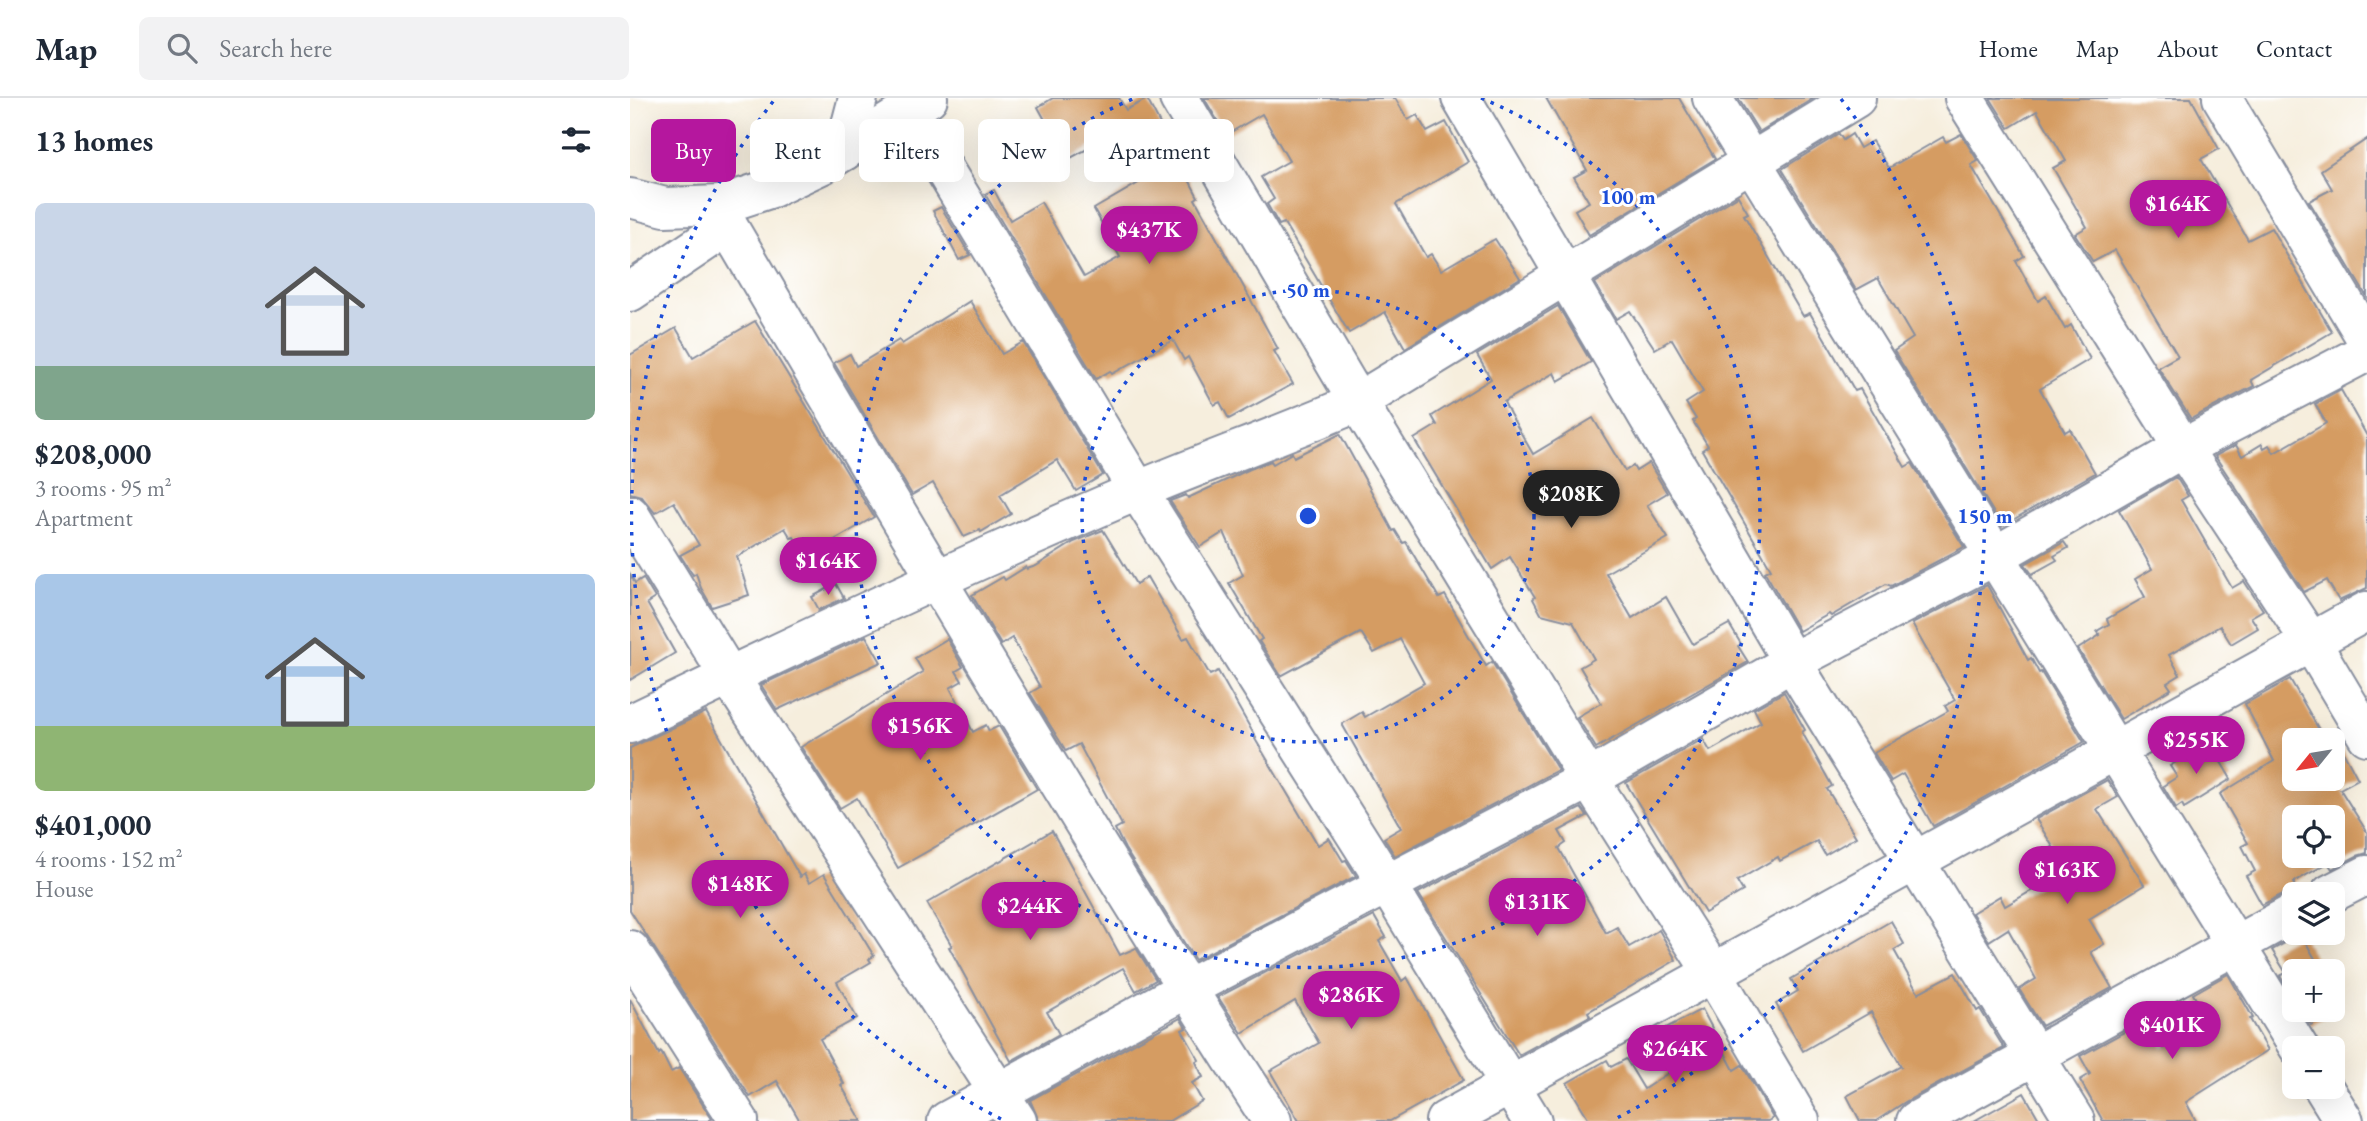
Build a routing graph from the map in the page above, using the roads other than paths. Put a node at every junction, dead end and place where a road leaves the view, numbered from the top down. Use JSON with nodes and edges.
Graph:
{"nodes":[{"id":1,"x":858,"y":98,"type":"edge"},
{"id":2,"x":1179,"y":98,"type":"edge"},
{"id":3,"x":1461,"y":98,"type":"edge"},
{"id":4,"x":1712,"y":98,"type":"edge"},
{"id":5,"x":1856,"y":98,"type":"edge"},
{"id":6,"x":1964,"y":98,"type":"edge"},
{"id":7,"x":2222,"y":98,"type":"edge"},
{"id":8,"x":918,"y":104,"type":"edge"},
{"id":9,"x":845,"y":147,"type":"edge"},
{"id":10,"x":845,"y":150,"type":"edge"},
{"id":11,"x":1749,"y":161,"type":"junction"},
{"id":12,"x":785,"y":182,"type":"edge"},
{"id":13,"x":630,"y":198,"type":"edge"},
{"id":14,"x":724,"y":215,"type":"junction"},
{"id":15,"x":1564,"y":277,"type":"junction"},
{"id":16,"x":630,"y":292,"type":"edge"},
{"id":17,"x":2367,"y":340,"type":"edge"},
{"id":18,"x":2367,"y":352,"type":"edge"},
{"id":19,"x":1358,"y":402,"type":"junction"},
{"id":20,"x":2183,"y":448,"type":"junction"},
{"id":21,"x":1138,"y":491,"type":"junction"},
{"id":22,"x":630,"y":514,"type":"edge"},
{"id":23,"x":1995,"y":556,"type":"junction"},
{"id":24,"x":936,"y":580,"type":"junction"},
{"id":25,"x":2367,"y":611,"type":"edge"},
{"id":26,"x":2311,"y":642,"type":"junction"},
{"id":27,"x":1792,"y":662,"type":"junction"},
{"id":28,"x":729,"y":676,"type":"junction"},
{"id":29,"x":630,"y":724,"type":"edge"},
{"id":30,"x":2367,"y":736,"type":"edge"},
{"id":31,"x":2113,"y":750,"type":"junction"},
{"id":32,"x":1589,"y":779,"type":"junction"},
{"id":33,"x":1914,"y":861,"type":"junction"},
{"id":34,"x":2367,"y":875,"type":"edge"},
{"id":35,"x":1387,"y":884,"type":"junction"},
{"id":36,"x":2345,"y":886,"type":"edge"},
{"id":37,"x":2282,"y":919,"type":"edge"},
{"id":38,"x":2235,"y":944,"type":"junction"},
{"id":39,"x":630,"y":950,"type":"edge"},
{"id":40,"x":1713,"y":973,"type":"junction"},
{"id":41,"x":1186,"y":989,"type":"junction"},
{"id":42,"x":2292,"y":1036,"type":"edge"},
{"id":43,"x":2034,"y":1056,"type":"junction"},
{"id":44,"x":1510,"y":1087,"type":"junction"},
{"id":45,"x":2330,"y":1099,"type":"edge"},
{"id":46,"x":1007,"y":1106,"type":"edge"},
{"id":47,"x":739,"y":1121,"type":"edge"},
{"id":48,"x":947,"y":1121,"type":"edge"},
{"id":49,"x":1272,"y":1121,"type":"edge"},
{"id":50,"x":1445,"y":1121,"type":"edge"},
{"id":51,"x":1532,"y":1121,"type":"edge"},
{"id":52,"x":1800,"y":1121,"type":"edge"},
{"id":53,"x":1916,"y":1121,"type":"edge"},
{"id":54,"x":2075,"y":1121,"type":"edge"},
{"id":55,"x":2344,"y":1121,"type":"edge"}],
"edges":[{"from":1,"to":9,"type":"street"},
{"from":2,"to":19,"type":"street"},
{"from":3,"to":15,"type":"street"},
{"from":4,"to":11,"type":"street"},
{"from":5,"to":11,"type":"street"},
{"from":6,"to":20,"type":"street"},
{"from":7,"to":17,"type":"street"},
{"from":8,"to":10,"type":"street"},
{"from":8,"to":21,"type":"street"},
{"from":11,"to":15,"type":"street"},
{"from":11,"to":23,"type":"street"},
{"from":12,"to":14,"type":"street"},
{"from":13,"to":14,"type":"street"},
{"from":14,"to":16,"type":"street"},
{"from":14,"to":24,"type":"street"},
{"from":15,"to":19,"type":"street"},
{"from":15,"to":27,"type":"street"},
{"from":18,"to":20,"type":"street"},
{"from":19,"to":21,"type":"street"},
{"from":19,"to":32,"type":"street"},
{"from":20,"to":23,"type":"street"},
{"from":20,"to":26,"type":"street"},
{"from":21,"to":24,"type":"street"},
{"from":21,"to":35,"type":"street"},
{"from":22,"to":28,"type":"street"},
{"from":23,"to":27,"type":"street"},
{"from":23,"to":31,"type":"street"},
{"from":24,"to":28,"type":"street"},
{"from":24,"to":41,"type":"street"},
{"from":25,"to":26,"type":"street"},
{"from":26,"to":30,"type":"street"},
{"from":26,"to":31,"type":"street"},
{"from":27,"to":32,"type":"street"},
{"from":27,"to":33,"type":"street"},
{"from":28,"to":29,"type":"street"},
{"from":28,"to":46,"type":"street"},
{"from":31,"to":33,"type":"street"},
{"from":31,"to":38,"type":"street"},
{"from":32,"to":35,"type":"street"},
{"from":32,"to":40,"type":"street"},
{"from":33,"to":40,"type":"street"},
{"from":33,"to":43,"type":"street"},
{"from":34,"to":36,"type":"street"},
{"from":35,"to":41,"type":"street"},
{"from":35,"to":44,"type":"street"},
{"from":37,"to":38,"type":"street"},
{"from":38,"to":42,"type":"street"},
{"from":38,"to":43,"type":"street"},
{"from":39,"to":47,"type":"street"},
{"from":40,"to":44,"type":"street"},
{"from":40,"to":52,"type":"street"},
{"from":41,"to":46,"type":"street"},
{"from":41,"to":49,"type":"street"},
{"from":43,"to":53,"type":"street"},
{"from":43,"to":54,"type":"street"},
{"from":44,"to":50,"type":"street"},
{"from":44,"to":51,"type":"street"},
{"from":45,"to":55,"type":"street"},
{"from":46,"to":48,"type":"street"}]}
